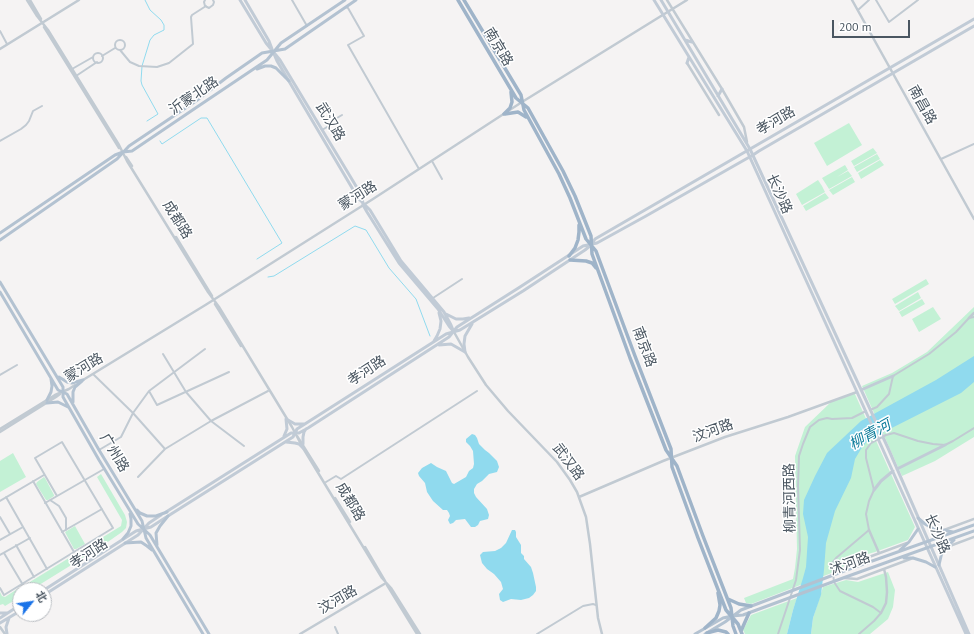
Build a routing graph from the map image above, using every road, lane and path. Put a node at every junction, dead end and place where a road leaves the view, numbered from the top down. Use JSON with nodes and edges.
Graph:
{"nodes":[{"id":1,"x":28,"y":0,"type":"edge"},
{"id":2,"x":79,"y":0,"type":"edge"},
{"id":3,"x":205,"y":0,"type":"edge"},
{"id":4,"x":213,"y":0,"type":"edge"},
{"id":5,"x":240,"y":0,"type":"edge"},
{"id":6,"x":245,"y":0,"type":"edge"},
{"id":7,"x":292,"y":0,"type":"edge"},
{"id":8,"x":345,"y":0,"type":"edge"},
{"id":9,"x":356,"y":0,"type":"edge"},
{"id":10,"x":458,"y":0,"type":"edge"},
{"id":11,"x":464,"y":0,"type":"edge"},
{"id":12,"x":654,"y":0,"type":"edge"},
{"id":13,"x":661,"y":0,"type":"edge"},
{"id":14,"x":667,"y":0,"type":"edge"},
{"id":15,"x":687,"y":0,"type":"edge"},
{"id":16,"x":852,"y":0,"type":"edge"},
{"id":17,"x":870,"y":0,"type":"edge"},
{"id":18,"x":876,"y":0,"type":"edge"},
{"id":19,"x":918,"y":0,"type":"edge"},
{"id":20,"x":206,"y":6,"type":"junction"},
{"id":21,"x":346,"y":7,"type":"junction"},
{"id":22,"x":672,"y":9,"type":"junction"},
{"id":23,"x":858,"y":10,"type":"junction"},
{"id":24,"x":668,"y":12,"type":"junction"},
{"id":25,"x":663,"y":14,"type":"junction"},
{"id":26,"x":974,"y":19,"type":"edge"},
{"id":27,"x":42,"y":23,"type":"junction"},
{"id":28,"x":307,"y":26,"type":"junction"},
{"id":29,"x":974,"y":26,"type":"edge"},
{"id":30,"x":0,"y":31,"type":"edge"},
{"id":31,"x":685,"y":40,"type":"junction"},
{"id":32,"x":692,"y":42,"type":"junction"},
{"id":33,"x":8,"y":44,"type":"junction"},
{"id":34,"x":116,"y":48,"type":"junction"},
{"id":35,"x":0,"y":49,"type":"edge"},
{"id":36,"x":120,"y":50,"type":"junction"},
{"id":37,"x":273,"y":52,"type":"junction"},
{"id":38,"x":102,"y":56,"type":"junction"},
{"id":39,"x":93,"y":57,"type":"junction"},
{"id":40,"x":689,"y":57,"type":"junction"},
{"id":41,"x":97,"y":62,"type":"junction"},
{"id":42,"x":687,"y":63,"type":"joint"},
{"id":43,"x":890,"y":67,"type":"junction"},
{"id":44,"x":72,"y":69,"type":"junction"},
{"id":45,"x":248,"y":72,"type":"junction"},
{"id":46,"x":894,"y":73,"type":"junction"},
{"id":47,"x":76,"y":76,"type":"junction"},
{"id":48,"x":289,"y":81,"type":"junction"},
{"id":49,"x":511,"y":89,"type":"junction"},
{"id":50,"x":722,"y":89,"type":"junction"},
{"id":51,"x":718,"y":96,"type":"junction"},
{"id":52,"x":522,"y":102,"type":"junction"},
{"id":53,"x":42,"y":106,"type":"dead end"},
{"id":54,"x":504,"y":114,"type":"junction"},
{"id":55,"x":342,"y":115,"type":"dead end"},
{"id":56,"x":719,"y":115,"type":"joint"},
{"id":57,"x":726,"y":116,"type":"junction"},
{"id":58,"x":528,"y":118,"type":"junction"},
{"id":59,"x":322,"y":130,"type":"junction"},
{"id":60,"x":0,"y":141,"type":"edge"},
{"id":61,"x":747,"y":143,"type":"junction"},
{"id":62,"x":974,"y":144,"type":"edge"},
{"id":63,"x":749,"y":150,"type":"junction"},
{"id":64,"x":123,"y":152,"type":"junction"},
{"id":65,"x":752,"y":156,"type":"junction"},
{"id":66,"x":941,"y":159,"type":"junction"},
{"id":67,"x":432,"y":161,"type":"junction"},
{"id":68,"x":419,"y":169,"type":"junction"},
{"id":69,"x":442,"y":178,"type":"dead end"},
{"id":70,"x":364,"y":205,"type":"junction"},
{"id":71,"x":974,"y":219,"type":"edge"},
{"id":72,"x":578,"y":220,"type":"junction"},
{"id":73,"x":0,"y":232,"type":"edge"},
{"id":74,"x":0,"y":240,"type":"edge"},
{"id":75,"x":591,"y":245,"type":"junction"},
{"id":76,"x":569,"y":256,"type":"junction"},
{"id":77,"x":570,"y":260,"type":"junction"},
{"id":78,"x":598,"y":272,"type":"junction"},
{"id":79,"x":462,"y":279,"type":"dead end"},
{"id":80,"x":0,"y":282,"type":"edge"},
{"id":81,"x":0,"y":292,"type":"edge"},
{"id":82,"x":433,"y":298,"type":"junction"},
{"id":83,"x":214,"y":300,"type":"junction"},
{"id":84,"x":438,"y":309,"type":"junction"},
{"id":85,"x":444,"y":312,"type":"junction"},
{"id":86,"x":974,"y":313,"type":"edge"},
{"id":87,"x":472,"y":317,"type":"junction"},
{"id":88,"x":974,"y":317,"type":"edge"},
{"id":89,"x":969,"y":318,"type":"junction"},
{"id":90,"x":474,"y":322,"type":"junction"},
{"id":91,"x":454,"y":332,"type":"junction"},
{"id":92,"x":432,"y":343,"type":"junction"},
{"id":93,"x":435,"y":346,"type":"junction"},
{"id":94,"x":205,"y":349,"type":"dead end"},
{"id":95,"x":465,"y":352,"type":"junction"},
{"id":96,"x":163,"y":354,"type":"dead end"},
{"id":97,"x":17,"y":365,"type":"dead end"},
{"id":98,"x":174,"y":372,"type":"junction"},
{"id":99,"x":229,"y":372,"type":"dead end"},
{"id":100,"x":93,"y":374,"type":"junction"},
{"id":101,"x":0,"y":375,"type":"edge"},
{"id":102,"x":56,"y":376,"type":"junction"},
{"id":103,"x":892,"y":376,"type":"junction"},
{"id":104,"x":51,"y":377,"type":"junction"},
{"id":105,"x":83,"y":380,"type":"junction"},
{"id":106,"x":268,"y":390,"type":"junction"},
{"id":107,"x":861,"y":390,"type":"junction"},
{"id":108,"x":149,"y":391,"type":"junction"},
{"id":109,"x":477,"y":391,"type":"dead end"},
{"id":110,"x":62,"y":392,"type":"junction"},
{"id":111,"x":186,"y":392,"type":"junction"},
{"id":112,"x":857,"y":392,"type":"junction"},
{"id":113,"x":47,"y":402,"type":"junction"},
{"id":114,"x":73,"y":404,"type":"junction"},
{"id":115,"x":69,"y":408,"type":"junction"},
{"id":116,"x":133,"y":413,"type":"junction"},
{"id":117,"x":287,"y":420,"type":"junction"},
{"id":118,"x":211,"y":421,"type":"junction"},
{"id":119,"x":306,"y":424,"type":"junction"},
{"id":120,"x":308,"y":428,"type":"junction"},
{"id":121,"x":974,"y":428,"type":"edge"},
{"id":122,"x":0,"y":430,"type":"edge"},
{"id":123,"x":295,"y":433,"type":"junction"},
{"id":124,"x":282,"y":438,"type":"junction"},
{"id":125,"x":285,"y":442,"type":"junction"},
{"id":126,"x":945,"y":445,"type":"junction"},
{"id":127,"x":244,"y":446,"type":"dead end"},
{"id":128,"x":303,"y":446,"type":"junction"},
{"id":129,"x":165,"y":449,"type":"junction"},
{"id":130,"x":99,"y":450,"type":"junction"},
{"id":131,"x":671,"y":458,"type":"junction"},
{"id":132,"x":104,"y":469,"type":"junction"},
{"id":133,"x":897,"y":469,"type":"junction"},
{"id":134,"x":893,"y":471,"type":"junction"},
{"id":135,"x":44,"y":475,"type":"junction"},
{"id":136,"x":138,"y":477,"type":"dead end"},
{"id":137,"x":85,"y":480,"type":"junction"},
{"id":138,"x":33,"y":481,"type":"junction"},
{"id":139,"x":326,"y":482,"type":"junction"},
{"id":140,"x":874,"y":490,"type":"junction"},
{"id":141,"x":57,"y":496,"type":"junction"},
{"id":142,"x":6,"y":497,"type":"junction"},
{"id":143,"x":579,"y":497,"type":"junction"},
{"id":144,"x":0,"y":500,"type":"edge"},
{"id":145,"x":50,"y":500,"type":"junction"},
{"id":146,"x":45,"y":503,"type":"junction"},
{"id":147,"x":133,"y":506,"type":"junction"},
{"id":148,"x":102,"y":509,"type":"junction"},
{"id":149,"x":128,"y":509,"type":"junction"},
{"id":150,"x":167,"y":512,"type":"junction"},
{"id":151,"x":168,"y":516,"type":"junction"},
{"id":152,"x":0,"y":517,"type":"edge"},
{"id":153,"x":918,"y":518,"type":"junction"},
{"id":154,"x":974,"y":519,"type":"edge"},
{"id":155,"x":974,"y":525,"type":"edge"},
{"id":156,"x":23,"y":527,"type":"junction"},
{"id":157,"x":144,"y":529,"type":"junction"},
{"id":158,"x":918,"y":529,"type":"junction"},
{"id":159,"x":66,"y":530,"type":"junction"},
{"id":160,"x":870,"y":530,"type":"junction"},
{"id":161,"x":944,"y":530,"type":"junction"},
{"id":162,"x":974,"y":531,"type":"edge"},
{"id":163,"x":62,"y":532,"type":"junction"},
{"id":164,"x":954,"y":532,"type":"junction"},
{"id":165,"x":10,"y":534,"type":"junction"},
{"id":166,"x":974,"y":537,"type":"edge"},
{"id":167,"x":30,"y":538,"type":"junction"},
{"id":168,"x":123,"y":539,"type":"junction"},
{"id":169,"x":955,"y":539,"type":"junction"},
{"id":170,"x":0,"y":540,"type":"edge"},
{"id":171,"x":929,"y":541,"type":"junction"},
{"id":172,"x":910,"y":542,"type":"junction"},
{"id":173,"x":925,"y":542,"type":"junction"},
{"id":174,"x":125,"y":544,"type":"junction"},
{"id":175,"x":16,"y":545,"type":"junction"},
{"id":176,"x":931,"y":547,"type":"junction"},
{"id":177,"x":947,"y":547,"type":"junction"},
{"id":178,"x":927,"y":548,"type":"junction"},
{"id":179,"x":159,"y":550,"type":"junction"},
{"id":180,"x":900,"y":551,"type":"junction"},
{"id":181,"x":74,"y":552,"type":"junction"},
{"id":182,"x":4,"y":553,"type":"junction"},
{"id":183,"x":154,"y":553,"type":"junction"},
{"id":184,"x":879,"y":553,"type":"junction"},
{"id":185,"x":0,"y":555,"type":"edge"},
{"id":186,"x":902,"y":557,"type":"junction"},
{"id":187,"x":913,"y":558,"type":"junction"},
{"id":188,"x":937,"y":566,"type":"junction"},
{"id":189,"x":47,"y":569,"type":"junction"},
{"id":190,"x":884,"y":569,"type":"junction"},
{"id":191,"x":844,"y":571,"type":"junction"},
{"id":192,"x":34,"y":577,"type":"junction"},
{"id":193,"x":843,"y":578,"type":"junction"},
{"id":194,"x":21,"y":582,"type":"edge"},
{"id":195,"x":25,"y":582,"type":"edge"},
{"id":196,"x":386,"y":583,"type":"junction"},
{"id":197,"x":52,"y":585,"type":"edge"},
{"id":198,"x":717,"y":586,"type":"junction"},
{"id":199,"x":0,"y":588,"type":"edge"},
{"id":200,"x":12,"y":590,"type":"edge"},
{"id":201,"x":52,"y":590,"type":"edge"},
{"id":202,"x":728,"y":599,"type":"junction"},
{"id":203,"x":596,"y":605,"type":"junction"},
{"id":204,"x":751,"y":606,"type":"junction"},
{"id":205,"x":12,"y":611,"type":"edge"},
{"id":206,"x":881,"y":612,"type":"junction"},
{"id":207,"x":749,"y":613,"type":"junction"},
{"id":208,"x":0,"y":614,"type":"edge"},
{"id":209,"x":7,"y":614,"type":"junction"},
{"id":210,"x":732,"y":616,"type":"junction"},
{"id":211,"x":10,"y":617,"type":"joint"},
{"id":212,"x":0,"y":618,"type":"edge"},
{"id":213,"x":0,"y":623,"type":"edge"},
{"id":214,"x":335,"y":627,"type":"dead end"},
{"id":215,"x":0,"y":628,"type":"edge"},
{"id":216,"x":706,"y":632,"type":"edge"},
{"id":217,"x":741,"y":633,"type":"edge"},
{"id":218,"x":5,"y":634,"type":"edge"},
{"id":219,"x":203,"y":634,"type":"edge"},
{"id":220,"x":209,"y":634,"type":"edge"},
{"id":221,"x":300,"y":634,"type":"edge"},
{"id":222,"x":338,"y":634,"type":"edge"},
{"id":223,"x":418,"y":634,"type":"edge"},
{"id":224,"x":537,"y":634,"type":"edge"},
{"id":225,"x":602,"y":634,"type":"edge"},
{"id":226,"x":696,"y":634,"type":"edge"},
{"id":227,"x":728,"y":634,"type":"edge"},
{"id":228,"x":736,"y":634,"type":"edge"},
{"id":229,"x":778,"y":634,"type":"edge"},
{"id":230,"x":859,"y":634,"type":"edge"},
{"id":231,"x":966,"y":634,"type":"edge"},
{"id":232,"x":969,"y":634,"type":"edge"}],
"edges":[{"from":1,"to":27,"type":"street","name":"成都路"},
{"from":2,"to":27,"type":"street"},
{"from":3,"to":20,"type":"street"},
{"from":4,"to":20,"type":"street"},
{"from":5,"to":37,"type":"main road","name":"武汉路"},
{"from":6,"to":37,"type":"main road","name":"武汉路"},
{"from":7,"to":28,"type":"street"},
{"from":8,"to":28,"type":"main road","name":"沂蒙北路"},
{"from":9,"to":21,"type":"main road","name":"沂蒙北路"},
{"from":10,"to":49,"type":"highway","name":"南京路"},
{"from":11,"to":52,"type":"highway","name":"南京路"},
{"from":12,"to":25,"type":"main road","name":"长沙路"},
{"from":13,"to":24,"type":"main road","name":"长沙路"},
{"from":14,"to":22,"type":"street"},
{"from":15,"to":22,"type":"street","name":"蒙河路"},
{"from":16,"to":23,"type":"street","name":"南昌路"},
{"from":17,"to":23,"type":"street"},
{"from":18,"to":19,"type":"street"},
{"from":20,"to":36,"type":"street"},
{"from":21,"to":37,"type":"main road","name":"沂蒙北路"},
{"from":21,"to":68,"type":"street"},
{"from":22,"to":24,"type":"street","name":"蒙河路"},
{"from":22,"to":32,"type":"street"},
{"from":23,"to":43,"type":"street","name":"南昌路"},
{"from":24,"to":25,"type":"street","name":"蒙河路"},
{"from":24,"to":31,"type":"main road","name":"长沙路"},
{"from":25,"to":40,"type":"main road","name":"长沙路"},
{"from":25,"to":52,"type":"street","name":"蒙河路"},
{"from":26,"to":43,"type":"main road","name":"孝河路"},
{"from":27,"to":33,"type":"street"},
{"from":27,"to":44,"type":"street","name":"成都路"},
{"from":27,"to":64,"type":"street","name":"成都路"},
{"from":28,"to":37,"type":"main road","name":"沂蒙北路"},
{"from":29,"to":46,"type":"main road","name":"孝河路"},
{"from":30,"to":33,"type":"street"},
{"from":31,"to":32,"type":"main road"},
{"from":31,"to":51,"type":"main road","name":"长沙路"},
{"from":32,"to":50,"type":"street"},
{"from":33,"to":35,"type":"street"},
{"from":34,"to":36,"type":"street"},
{"from":34,"to":36,"type":"street"},
{"from":34,"to":38,"type":"street"},
{"from":37,"to":45,"type":"main road","name":"沂蒙北路"},
{"from":37,"to":48,"type":"main road","name":"武汉路"},
{"from":37,"to":59,"type":"main road","name":"武汉路"},
{"from":37,"to":64,"type":"main road","name":"沂蒙北路"},
{"from":38,"to":39,"type":"street"},
{"from":38,"to":41,"type":"street"},
{"from":39,"to":41,"type":"street"},
{"from":39,"to":44,"type":"street"},
{"from":40,"to":42,"type":"main road"},
{"from":40,"to":57,"type":"main road","name":"长沙路"},
{"from":41,"to":47,"type":"street"},
{"from":42,"to":56,"type":"street"},
{"from":43,"to":46,"type":"street","name":"南昌路"},
{"from":43,"to":63,"type":"main road","name":"孝河路"},
{"from":44,"to":47,"type":"street","name":"成都路"},
{"from":45,"to":48,"type":"main road"},
{"from":45,"to":64,"type":"main road","name":"沂蒙北路"},
{"from":46,"to":65,"type":"main road","name":"孝河路"},
{"from":46,"to":66,"type":"street","name":"南昌路"},
{"from":47,"to":64,"type":"street","name":"成都路"},
{"from":48,"to":70,"type":"main road","name":"武汉路"},
{"from":49,"to":52,"type":"highway","name":"南京路"},
{"from":49,"to":54,"type":"highway"},
{"from":50,"to":51,"type":"main road"},
{"from":50,"to":61,"type":"street"},
{"from":51,"to":61,"type":"main road","name":"长沙路"},
{"from":52,"to":54,"type":"street","name":"蒙河路"},
{"from":52,"to":58,"type":"highway","name":"南京路"},
{"from":52,"to":75,"type":"highway","name":"南京路"},
{"from":53,"to":60,"type":"street"},
{"from":54,"to":58,"type":"highway"},
{"from":54,"to":67,"type":"street","name":"蒙河路"},
{"from":55,"to":59,"type":"street"},
{"from":56,"to":57,"type":"main road"},
{"from":57,"to":63,"type":"main road","name":"长沙路"},
{"from":58,"to":72,"type":"highway","name":"南京路"},
{"from":59,"to":70,"type":"main road","name":"武汉路"},
{"from":61,"to":63,"type":"main road","name":"长沙路"},
{"from":62,"to":66,"type":"street"},
{"from":63,"to":65,"type":"main road","name":"长沙路"},
{"from":63,"to":75,"type":"main road","name":"孝河路"},
{"from":64,"to":73,"type":"main road","name":"沂蒙北路"},
{"from":64,"to":74,"type":"main road","name":"沂蒙北路"},
{"from":64,"to":83,"type":"street","name":"成都路"},
{"from":65,"to":75,"type":"main road","name":"孝河路"},
{"from":65,"to":107,"type":"main road","name":"长沙路"},
{"from":65,"to":112,"type":"main road","name":"长沙路"},
{"from":66,"to":71,"type":"street","name":"南昌路"},
{"from":67,"to":68,"type":"street","name":"蒙河路"},
{"from":67,"to":69,"type":"street"},
{"from":68,"to":70,"type":"street","name":"蒙河路"},
{"from":70,"to":82,"type":"main road","name":"武汉路"},
{"from":70,"to":83,"type":"street","name":"蒙河路"},
{"from":70,"to":84,"type":"main road","name":"武汉路"},
{"from":72,"to":75,"type":"highway","name":"南京路"},
{"from":72,"to":76,"type":"highway"},
{"from":75,"to":76,"type":"main road","name":"孝河路"},
{"from":75,"to":77,"type":"main road","name":"孝河路"},
{"from":75,"to":78,"type":"highway","name":"南京路"},
{"from":75,"to":131,"type":"highway","name":"南京路"},
{"from":76,"to":87,"type":"main road","name":"孝河路"},
{"from":77,"to":78,"type":"highway"},
{"from":77,"to":90,"type":"main road","name":"孝河路"},
{"from":78,"to":131,"type":"highway","name":"南京路"},
{"from":79,"to":82,"type":"street"},
{"from":80,"to":102,"type":"main road","name":"广州路"},
{"from":81,"to":104,"type":"main road","name":"广州路"},
{"from":82,"to":85,"type":"main road","name":"武汉路"},
{"from":83,"to":100,"type":"street","name":"蒙河路"},
{"from":83,"to":106,"type":"street","name":"成都路"},
{"from":83,"to":117,"type":"street","name":"成都路"},
{"from":84,"to":91,"type":"main road","name":"武汉路"},
{"from":84,"to":92,"type":"main road"},
{"from":85,"to":87,"type":"main road"},
{"from":85,"to":91,"type":"main road","name":"武汉路"},
{"from":86,"to":89,"type":"street"},
{"from":87,"to":91,"type":"main road","name":"孝河路"},
{"from":88,"to":89,"type":"street"},
{"from":89,"to":103,"type":"street"},
{"from":90,"to":91,"type":"main road","name":"孝河路"},
{"from":90,"to":95,"type":"main road"},
{"from":91,"to":92,"type":"main road","name":"孝河路"},
{"from":91,"to":93,"type":"main road","name":"孝河路"},
{"from":91,"to":95,"type":"street","name":"武汉路"},
{"from":92,"to":119,"type":"main road","name":"孝河路"},
{"from":93,"to":95,"type":"main road"},
{"from":93,"to":120,"type":"main road","name":"孝河路"},
{"from":94,"to":98,"type":"street"},
{"from":95,"to":143,"type":"street","name":"武汉路"},
{"from":96,"to":98,"type":"street"},
{"from":97,"to":101,"type":"street"},
{"from":98,"to":108,"type":"street"},
{"from":98,"to":111,"type":"street"},
{"from":99,"to":111,"type":"street"},
{"from":100,"to":105,"type":"street","name":"蒙河路"},
{"from":100,"to":116,"type":"street"},
{"from":102,"to":105,"type":"main road"},
{"from":102,"to":110,"type":"main road","name":"广州路"},
{"from":103,"to":107,"type":"main road"},
{"from":103,"to":229,"type":"street","name":"柳青河西路"},
{"from":104,"to":110,"type":"main road","name":"广州路"},
{"from":104,"to":113,"type":"main road"},
{"from":105,"to":110,"type":"street","name":"蒙河路"},
{"from":105,"to":114,"type":"main road"},
{"from":106,"to":117,"type":"street","name":"成都路"},
{"from":106,"to":118,"type":"street"},
{"from":107,"to":133,"type":"main road","name":"长沙路"},
{"from":108,"to":111,"type":"street"},
{"from":108,"to":116,"type":"street"},
{"from":109,"to":139,"type":"street"},
{"from":110,"to":113,"type":"street","name":"蒙河路"},
{"from":110,"to":114,"type":"main road","name":"广州路"},
{"from":110,"to":115,"type":"main road","name":"广州路"},
{"from":111,"to":118,"type":"street"},
{"from":112,"to":131,"type":"street","name":"汶河路"},
{"from":112,"to":134,"type":"main road","name":"长沙路"},
{"from":113,"to":115,"type":"main road"},
{"from":113,"to":122,"type":"street","name":"蒙河路"},
{"from":114,"to":130,"type":"main road","name":"广州路"},
{"from":115,"to":132,"type":"main road","name":"广州路"},
{"from":116,"to":129,"type":"street"},
{"from":116,"to":130,"type":"street"},
{"from":117,"to":119,"type":"main road"},
{"from":117,"to":123,"type":"street","name":"成都路"},
{"from":117,"to":124,"type":"main road"},
{"from":118,"to":127,"type":"street"},
{"from":118,"to":129,"type":"street"},
{"from":119,"to":123,"type":"main road","name":"孝河路"},
{"from":120,"to":123,"type":"main road","name":"孝河路"},
{"from":120,"to":128,"type":"main road"},
{"from":121,"to":126,"type":"street"},
{"from":123,"to":124,"type":"main road","name":"孝河路"},
{"from":123,"to":125,"type":"main road","name":"孝河路"},
{"from":123,"to":128,"type":"street","name":"成都路"},
{"from":124,"to":150,"type":"main road","name":"孝河路"},
{"from":125,"to":128,"type":"main road"},
{"from":125,"to":151,"type":"main road","name":"孝河路"},
{"from":126,"to":133,"type":"main road"},
{"from":126,"to":140,"type":"street"},
{"from":128,"to":139,"type":"street","name":"成都路"},
{"from":128,"to":196,"type":"street","name":"成都路"},
{"from":129,"to":136,"type":"street"},
{"from":130,"to":147,"type":"main road","name":"广州路"},
{"from":131,"to":143,"type":"street","name":"汶河路"},
{"from":131,"to":198,"type":"highway","name":"南京路"},
{"from":131,"to":202,"type":"highway","name":"南京路"},
{"from":132,"to":137,"type":"street"},
{"from":132,"to":149,"type":"main road","name":"广州路"},
{"from":133,"to":153,"type":"main road","name":"长沙路"},
{"from":134,"to":140,"type":"main road"},
{"from":134,"to":158,"type":"main road","name":"长沙路"},
{"from":135,"to":137,"type":"street"},
{"from":135,"to":138,"type":"street"},
{"from":135,"to":141,"type":"street"},
{"from":137,"to":141,"type":"street"},
{"from":137,"to":148,"type":"street"},
{"from":138,"to":142,"type":"street"},
{"from":138,"to":146,"type":"street"},
{"from":139,"to":196,"type":"street","name":"成都路"},
{"from":140,"to":160,"type":"street"},
{"from":141,"to":145,"type":"street"},
{"from":142,"to":144,"type":"street"},
{"from":142,"to":156,"type":"street"},
{"from":143,"to":203,"type":"street","name":"武汉路"},
{"from":145,"to":146,"type":"street"},
{"from":145,"to":159,"type":"street"},
{"from":146,"to":163,"type":"street"},
{"from":147,"to":150,"type":"main road"},
{"from":147,"to":157,"type":"main road","name":"广州路"},
{"from":148,"to":159,"type":"street"},
{"from":148,"to":181,"type":"street"},
{"from":149,"to":157,"type":"main road","name":"广州路"},
{"from":149,"to":168,"type":"main road"},
{"from":150,"to":157,"type":"main road","name":"孝河路"},
{"from":151,"to":157,"type":"main road","name":"孝河路"},
{"from":151,"to":179,"type":"main road"},
{"from":152,"to":165,"type":"street"},
{"from":153,"to":161,"type":"main road"},
{"from":153,"to":171,"type":"main road","name":"长沙路"},
{"from":154,"to":161,"type":"street"},
{"from":155,"to":164,"type":"main road","name":"沭河路"},
{"from":156,"to":165,"type":"street"},
{"from":156,"to":167,"type":"street"},
{"from":157,"to":168,"type":"main road","name":"孝河路"},
{"from":157,"to":174,"type":"main road","name":"孝河路"},
{"from":157,"to":179,"type":"main road","name":"广州路"},
{"from":157,"to":183,"type":"main road","name":"广州路"},
{"from":158,"to":172,"type":"main road"},
{"from":158,"to":173,"type":"main road","name":"长沙路"},
{"from":159,"to":163,"type":"street"},
{"from":160,"to":184,"type":"street"},
{"from":160,"to":206,"type":"street"},
{"from":161,"to":164,"type":"main road"},
{"from":162,"to":169,"type":"main road","name":"沭河路"},
{"from":163,"to":181,"type":"street"},
{"from":164,"to":171,"type":"main road","name":"沭河路"},
{"from":165,"to":170,"type":"street"},
{"from":166,"to":177,"type":"street"},
{"from":167,"to":175,"type":"street"},
{"from":167,"to":189,"type":"street"},
{"from":168,"to":197,"type":"main road","name":"孝河路"},
{"from":169,"to":176,"type":"main road","name":"沭河路"},
{"from":169,"to":177,"type":"main road"},
{"from":171,"to":173,"type":"main road","name":"沭河路"},
{"from":171,"to":176,"type":"main road","name":"长沙路"},
{"from":172,"to":180,"type":"main road"},
{"from":172,"to":184,"type":"street"},
{"from":173,"to":178,"type":"main road","name":"长沙路"},
{"from":173,"to":180,"type":"main road","name":"沭河路"},
{"from":174,"to":183,"type":"main road"},
{"from":174,"to":201,"type":"main road","name":"孝河路"},
{"from":175,"to":182,"type":"street"},
{"from":175,"to":192,"type":"street"},
{"from":176,"to":178,"type":"main road","name":"沭河路"},
{"from":176,"to":188,"type":"main road","name":"长沙路"},
{"from":177,"to":188,"type":"main road"},
{"from":178,"to":186,"type":"main road","name":"沭河路"},
{"from":178,"to":188,"type":"main road","name":"长沙路"},
{"from":179,"to":220,"type":"main road","name":"广州路"},
{"from":180,"to":191,"type":"main road","name":"沭河路"},
{"from":181,"to":189,"type":"street"},
{"from":182,"to":185,"type":"street"},
{"from":182,"to":194,"type":"street"},
{"from":183,"to":219,"type":"main road","name":"广州路"},
{"from":184,"to":191,"type":"street"},
{"from":186,"to":187,"type":"main road"},
{"from":186,"to":193,"type":"main road","name":"沭河路"},
{"from":187,"to":188,"type":"main road"},
{"from":187,"to":190,"type":"street"},
{"from":188,"to":231,"type":"main road","name":"长沙路"},
{"from":188,"to":232,"type":"main road","name":"长沙路"},
{"from":189,"to":192,"type":"street"},
{"from":190,"to":193,"type":"street"},
{"from":190,"to":206,"type":"street"},
{"from":191,"to":204,"type":"main road","name":"沭河路"},
{"from":192,"to":195,"type":"street"},
{"from":193,"to":207,"type":"main road","name":"沭河路"},
{"from":196,"to":221,"type":"street","name":"汶河路"},
{"from":196,"to":223,"type":"street","name":"成都路"},
{"from":198,"to":210,"type":"highway","name":"南京路"},
{"from":198,"to":216,"type":"highway"},
{"from":199,"to":200,"type":"street"},
{"from":202,"to":204,"type":"highway"},
{"from":202,"to":210,"type":"highway","name":"南京路"},
{"from":203,"to":224,"type":"street"},
{"from":203,"to":225,"type":"street","name":"武汉路"},
{"from":204,"to":210,"type":"main road","name":"沭河路"},
{"from":205,"to":209,"type":"main road"},
{"from":206,"to":230,"type":"street"},
{"from":207,"to":210,"type":"main road","name":"沭河路"},
{"from":207,"to":217,"type":"highway"},
{"from":208,"to":209,"type":"main road"},
{"from":209,"to":212,"type":"main road"},
{"from":210,"to":216,"type":"main road","name":"沭河路"},
{"from":210,"to":217,"type":"highway","name":"南京路"},
{"from":210,"to":228,"type":"highway","name":"南京路"},
{"from":211,"to":213,"type":"main road"},
{"from":211,"to":218,"type":"main road"},
{"from":214,"to":222,"type":"street"},
{"from":215,"to":218,"type":"street"},
{"from":216,"to":226,"type":"main road","name":"沭河路"},
{"from":216,"to":227,"type":"highway"}]}
